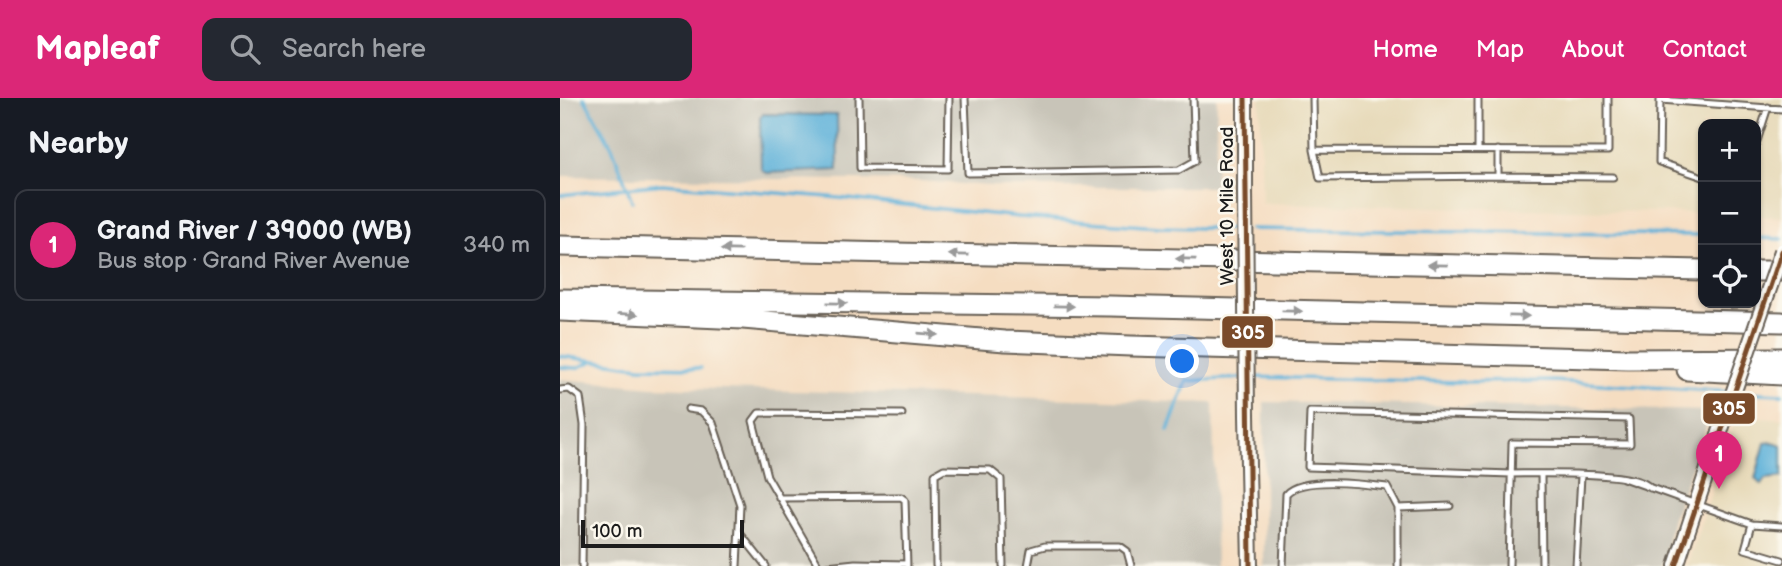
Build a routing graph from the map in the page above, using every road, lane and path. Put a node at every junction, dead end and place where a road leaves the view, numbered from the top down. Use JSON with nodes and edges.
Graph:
{"nodes":[{"id":1,"x":859,"y":98,"type":"edge"},
{"id":2,"x":948,"y":98,"type":"edge"},
{"id":3,"x":965,"y":98,"type":"edge"},
{"id":4,"x":1194,"y":98,"type":"edge"},
{"id":5,"x":1245,"y":98,"type":"edge"},
{"id":6,"x":1313,"y":98,"type":"edge"},
{"id":7,"x":1478,"y":98,"type":"edge"},
{"id":8,"x":1608,"y":98,"type":"edge"},
{"id":9,"x":1768,"y":107,"type":"junction"},
{"id":10,"x":1782,"y":109,"type":"edge"},
{"id":11,"x":1761,"y":129,"type":"edge"},
{"id":12,"x":1314,"y":150,"type":"junction"},
{"id":13,"x":1478,"y":150,"type":"junction"},
{"id":14,"x":1498,"y":150,"type":"junction"},
{"id":15,"x":1698,"y":175,"type":"edge"},
{"id":16,"x":1498,"y":176,"type":"junction"},
{"id":17,"x":1613,"y":177,"type":"dead end"},
{"id":18,"x":560,"y":246,"type":"edge"},
{"id":19,"x":1782,"y":250,"type":"edge"},
{"id":20,"x":1698,"y":270,"type":"edge"},
{"id":21,"x":1761,"y":271,"type":"edge"},
{"id":22,"x":1782,"y":271,"type":"edge"},
{"id":23,"x":560,"y":299,"type":"edge"},
{"id":24,"x":560,"y":311,"type":"edge"},
{"id":25,"x":1782,"y":322,"type":"edge"},
{"id":26,"x":1782,"y":358,"type":"edge"},
{"id":27,"x":1628,"y":359,"type":"junction"},
{"id":28,"x":1782,"y":375,"type":"edge"},
{"id":29,"x":560,"y":390,"type":"edge"},
{"id":30,"x":688,"y":409,"type":"dead end"},
{"id":31,"x":902,"y":414,"type":"dead end"},
{"id":32,"x":1511,"y":474,"type":"junction"},
{"id":33,"x":1541,"y":474,"type":"junction"},
{"id":34,"x":1581,"y":476,"type":"junction"},
{"id":35,"x":779,"y":498,"type":"junction"},
{"id":36,"x":1696,"y":503,"type":"junction"},
{"id":37,"x":1450,"y":506,"type":"dead end"},
{"id":38,"x":1398,"y":508,"type":"junction"},
{"id":39,"x":1752,"y":524,"type":"junction"},
{"id":40,"x":1782,"y":526,"type":"edge"},
{"id":41,"x":739,"y":532,"type":"junction"},
{"id":42,"x":1782,"y":560,"type":"edge"},
{"id":43,"x":907,"y":565,"type":"edge"},
{"id":44,"x":582,"y":566,"type":"edge"},
{"id":45,"x":737,"y":566,"type":"edge"},
{"id":46,"x":766,"y":566,"type":"edge"},
{"id":47,"x":819,"y":566,"type":"edge"},
{"id":48,"x":827,"y":566,"type":"edge"},
{"id":49,"x":936,"y":566,"type":"edge"},
{"id":50,"x":1003,"y":566,"type":"edge"},
{"id":51,"x":1028,"y":566,"type":"edge"},
{"id":52,"x":1131,"y":566,"type":"edge"},
{"id":53,"x":1250,"y":566,"type":"edge"},
{"id":54,"x":1283,"y":566,"type":"edge"},
{"id":55,"x":1398,"y":566,"type":"edge"},
{"id":56,"x":1508,"y":566,"type":"edge"},
{"id":57,"x":1542,"y":566,"type":"edge"},
{"id":58,"x":1576,"y":566,"type":"edge"},
{"id":59,"x":1676,"y":566,"type":"edge"}],
"edges":[{"from":1,"to":2,"type":"lane"},
{"from":3,"to":4,"type":"lane"},
{"from":5,"to":53,"type":"main road","name":"West 10 Mile Road","bridge":true},
{"from":6,"to":12,"type":"lane"},
{"from":7,"to":13,"type":"lane"},
{"from":8,"to":14,"type":"lane"},
{"from":9,"to":10,"type":"lane"},
{"from":9,"to":11,"type":"lane"},
{"from":9,"to":15,"type":"lane"},
{"from":12,"to":13,"type":"lane"},
{"from":12,"to":16,"type":"lane"},
{"from":13,"to":14,"type":"lane"},
{"from":14,"to":16,"type":"lane"},
{"from":16,"to":17,"type":"lane"},
{"from":20,"to":18,"type":"highway","one_way":true},
{"from":19,"to":36,"type":"main road","bridge":true},
{"from":21,"to":22,"type":"highway"},
{"from":23,"to":25,"type":"highway","one_way":true},
{"from":24,"to":27,"type":"highway","one_way":true},
{"from":26,"to":27,"type":"highway"},
{"from":27,"to":28,"type":"highway"},
{"from":29,"to":44,"type":"lane"},
{"from":30,"to":41,"type":"lane"},
{"from":31,"to":35,"type":"lane"},
{"from":32,"to":32,"type":"lane"},
{"from":32,"to":33,"type":"lane"},
{"from":32,"to":56,"type":"lane"},
{"from":33,"to":34,"type":"lane"},
{"from":33,"to":57,"type":"lane"},
{"from":34,"to":36,"type":"lane"},
{"from":34,"to":58,"type":"lane"},
{"from":35,"to":43,"type":"lane"},
{"from":35,"to":47,"type":"lane"},
{"from":36,"to":39,"type":"lane"},
{"from":36,"to":59,"type":"main road"},
{"from":37,"to":38,"type":"lane"},
{"from":38,"to":54,"type":"lane"},
{"from":38,"to":55,"type":"lane"},
{"from":39,"to":40,"type":"lane"},
{"from":39,"to":42,"type":"lane"},
{"from":41,"to":45,"type":"lane"},
{"from":41,"to":46,"type":"lane"},
{"from":43,"to":48,"type":"lane"},
{"from":49,"to":50,"type":"lane"},
{"from":51,"to":52,"type":"lane"}]}
